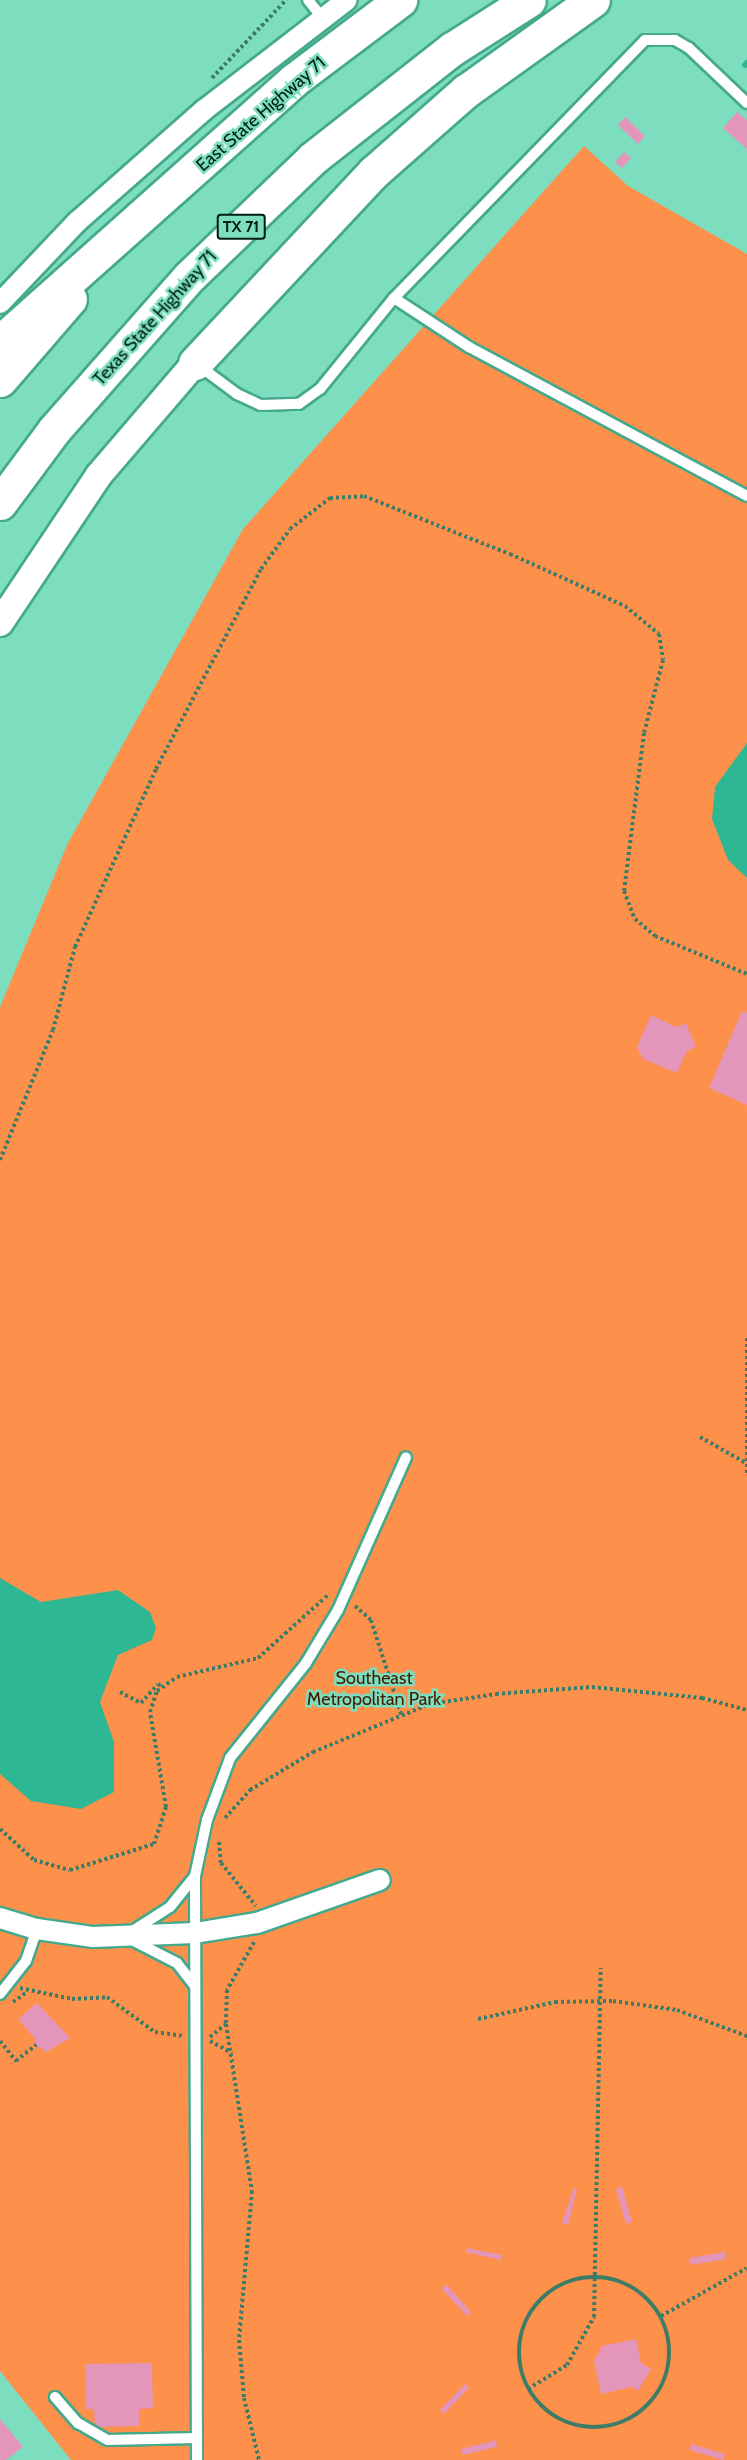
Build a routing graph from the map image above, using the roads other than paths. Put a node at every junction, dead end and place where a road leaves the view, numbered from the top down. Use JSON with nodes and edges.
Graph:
{"nodes":[{"id":1,"x":308,"y":0,"type":"edge"},
{"id":2,"x":347,"y":0,"type":"edge"},
{"id":3,"x":400,"y":0,"type":"edge"},
{"id":4,"x":529,"y":0,"type":"edge"},
{"id":5,"x":592,"y":0,"type":"edge"},
{"id":6,"x":322,"y":17,"type":"junction"},
{"id":7,"x":747,"y":104,"type":"edge"},
{"id":8,"x":126,"y":234,"type":"junction"},
{"id":9,"x":394,"y":298,"type":"junction"},
{"id":10,"x":0,"y":303,"type":"edge"},
{"id":11,"x":0,"y":342,"type":"edge"},
{"id":12,"x":195,"y":363,"type":"junction"},
{"id":13,"x":0,"y":380,"type":"edge"},
{"id":14,"x":747,"y":496,"type":"edge"},
{"id":15,"x":0,"y":503,"type":"edge"},
{"id":16,"x":0,"y":623,"type":"edge"},
{"id":17,"x":406,"y":1457,"type":"dead end"},
{"id":18,"x":195,"y":1876,"type":"junction"},
{"id":19,"x":380,"y":1880,"type":"dead end"},
{"id":20,"x":1,"y":1919,"type":"edge"},
{"id":21,"x":37,"y":1929,"type":"junction"},
{"id":22,"x":195,"y":1933,"type":"junction"},
{"id":23,"x":123,"y":1936,"type":"junction"},
{"id":24,"x":195,"y":1986,"type":"junction"},
{"id":25,"x":0,"y":1994,"type":"edge"},
{"id":26,"x":55,"y":2397,"type":"dead end"},
{"id":27,"x":197,"y":2438,"type":"junction"},
{"id":28,"x":197,"y":2460,"type":"edge"}],
"edges":[{"from":1,"to":6,"type":"lane"},
{"from":2,"to":6,"type":"street"},
{"from":3,"to":8,"type":"highway","name":"East State Highway 71"},
{"from":4,"to":15,"type":"highway","name":"Texas State Highway 71","number":"TX 71"},
{"from":5,"to":12,"type":"highway"},
{"from":6,"to":10,"type":"street"},
{"from":7,"to":9,"type":"lane"},
{"from":8,"to":11,"type":"highway"},
{"from":8,"to":13,"type":"highway"},
{"from":9,"to":12,"type":"lane"},
{"from":9,"to":14,"type":"lane"},
{"from":12,"to":16,"type":"street"},
{"from":17,"to":18,"type":"lane"},
{"from":18,"to":22,"type":"lane"},
{"from":18,"to":23,"type":"lane"},
{"from":19,"to":22,"type":"street"},
{"from":20,"to":21,"type":"street"},
{"from":21,"to":23,"type":"street"},
{"from":21,"to":25,"type":"lane"},
{"from":22,"to":23,"type":"street"},
{"from":22,"to":24,"type":"lane"},
{"from":23,"to":24,"type":"lane"},
{"from":24,"to":27,"type":"lane"},
{"from":26,"to":27,"type":"lane"},
{"from":27,"to":28,"type":"lane"}]}
